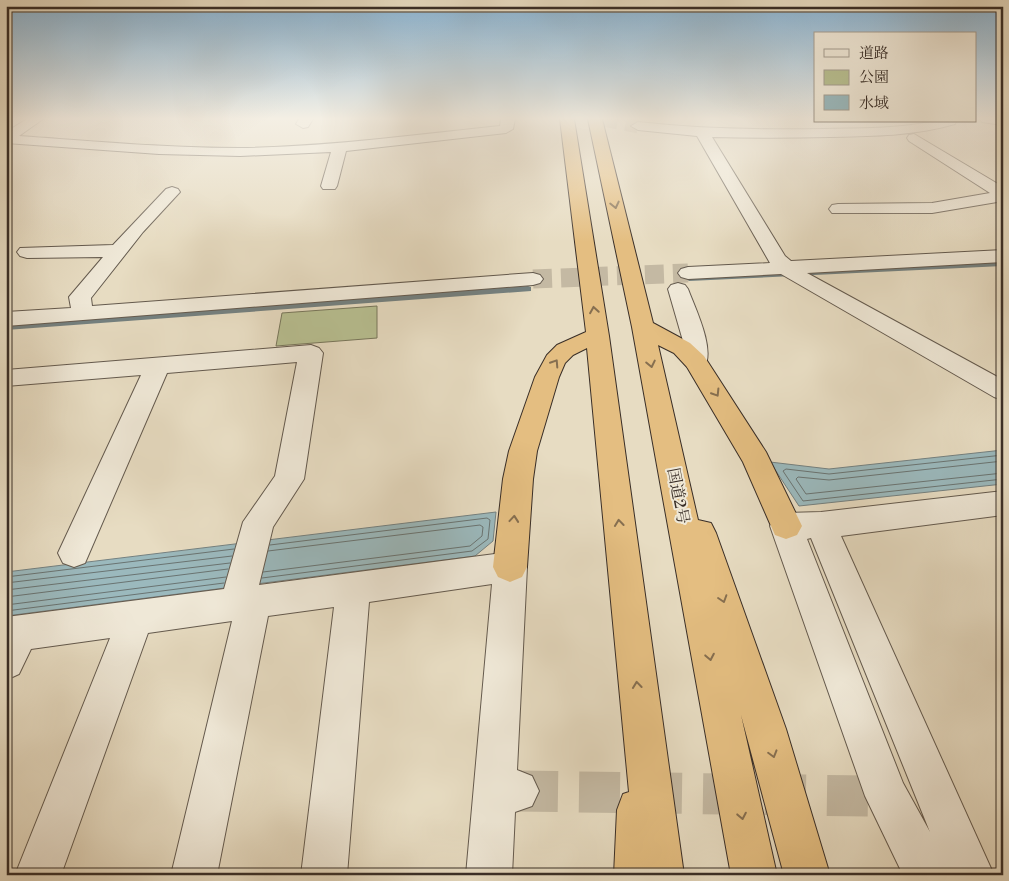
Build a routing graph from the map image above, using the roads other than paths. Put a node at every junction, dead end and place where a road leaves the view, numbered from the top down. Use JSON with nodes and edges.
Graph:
{"nodes":[{"id":1,"x":336,"y":160,"type":"edge"},
{"id":2,"x":568,"y":160,"type":"edge"},
{"id":3,"x":571,"y":160,"type":"edge"},
{"id":4,"x":606,"y":160,"type":"edge"},
{"id":5,"x":719,"y":160,"type":"edge"},
{"id":6,"x":949,"y":160,"type":"edge"},
{"id":7,"x":573,"y":176,"type":"junction"},
{"id":8,"x":329,"y":186,"type":"dead end"},
{"id":9,"x":172,"y":192,"type":"dead end"},
{"id":10,"x":1003,"y":195,"type":"edge"},
{"id":11,"x":838,"y":208,"type":"dead end"},
{"id":12,"x":116,"y":251,"type":"junction"},
{"id":13,"x":27,"y":252,"type":"dead end"},
{"id":14,"x":998,"y":258,"type":"edge"},
{"id":15,"x":792,"y":272,"type":"junction"},
{"id":16,"x":533,"y":279,"type":"tunnel mouth"},
{"id":17,"x":82,"y":312,"type":"junction"},
{"id":18,"x":6,"y":319,"type":"edge"},
{"id":19,"x":643,"y":327,"type":"junction"},
{"id":20,"x":598,"y":336,"type":"junction"},
{"id":21,"x":696,"y":362,"type":"junction"},
{"id":22,"x":158,"y":366,"type":"junction"},
{"id":23,"x":6,"y":378,"type":"edge"},
{"id":24,"x":1003,"y":391,"type":"edge"},
{"id":25,"x":663,"y":420,"type":"junction"},
{"id":26,"x":1003,"y":503,"type":"edge"},
{"id":27,"x":804,"y":525,"type":"junction"},
{"id":28,"x":74,"y":553,"type":"dead end"},
{"id":29,"x":510,"y":567,"type":"junction"},
{"id":30,"x":353,"y":588,"type":"junction"},
{"id":31,"x":244,"y":598,"type":"junction"},
{"id":32,"x":136,"y":618,"type":"junction"},
{"id":33,"x":11,"y":643,"type":"edge"},
{"id":34,"x":642,"y":734,"type":"junction"},
{"id":35,"x":38,"y":875,"type":"edge"},
{"id":36,"x":194,"y":875,"type":"edge"},
{"id":37,"x":324,"y":875,"type":"edge"},
{"id":38,"x":489,"y":875,"type":"edge"},
{"id":39,"x":637,"y":875,"type":"edge"},
{"id":40,"x":661,"y":875,"type":"edge"},
{"id":41,"x":754,"y":875,"type":"edge"},
{"id":42,"x":807,"y":875,"type":"edge"},
{"id":43,"x":928,"y":875,"type":"edge"},
{"id":44,"x":971,"y":875,"type":"edge"}],
"edges":[{"from":1,"to":8,"type":"street"},
{"from":2,"to":7,"type":"highway"},
{"from":3,"to":7,"type":"highway"},
{"from":4,"to":19,"type":"highway","name":"国道2号","one_way":true},
{"from":5,"to":15,"type":"street"},
{"from":6,"to":10,"type":"street"},
{"from":20,"to":7,"type":"highway","one_way":true},
{"from":9,"to":12,"type":"street"},
{"from":10,"to":11,"type":"street"},
{"from":12,"to":13,"type":"street"},
{"from":12,"to":17,"type":"street"},
{"from":14,"to":15,"type":"street"},
{"from":15,"to":21,"type":"street"},
{"from":15,"to":24,"type":"street"},
{"from":16,"to":17,"type":"street"},
{"from":17,"to":18,"type":"street"},
{"from":19,"to":21,"type":"highway"},
{"from":19,"to":25,"type":"highway","name":"国道2号","one_way":true},
{"from":29,"to":20,"type":"highway","one_way":true},
{"from":34,"to":20,"type":"highway","one_way":true},
{"from":21,"to":27,"type":"highway","one_way":true},
{"from":22,"to":23,"type":"street"},
{"from":22,"to":28,"type":"street"},
{"from":22,"to":31,"type":"street"},
{"from":25,"to":41,"type":"highway","name":"国道2号","one_way":true},
{"from":25,"to":42,"type":"highway","one_way":true},
{"from":26,"to":27,"type":"street"},
{"from":27,"to":43,"type":"street"},
{"from":27,"to":44,"type":"street"},
{"from":29,"to":30,"type":"street"},
{"from":29,"to":38,"type":"street"},
{"from":30,"to":31,"type":"street"},
{"from":30,"to":37,"type":"street"},
{"from":31,"to":32,"type":"street"},
{"from":31,"to":36,"type":"street"},
{"from":32,"to":33,"type":"street"},
{"from":32,"to":35,"type":"street"},
{"from":34,"to":39,"type":"highway"},
{"from":34,"to":40,"type":"highway"}]}
